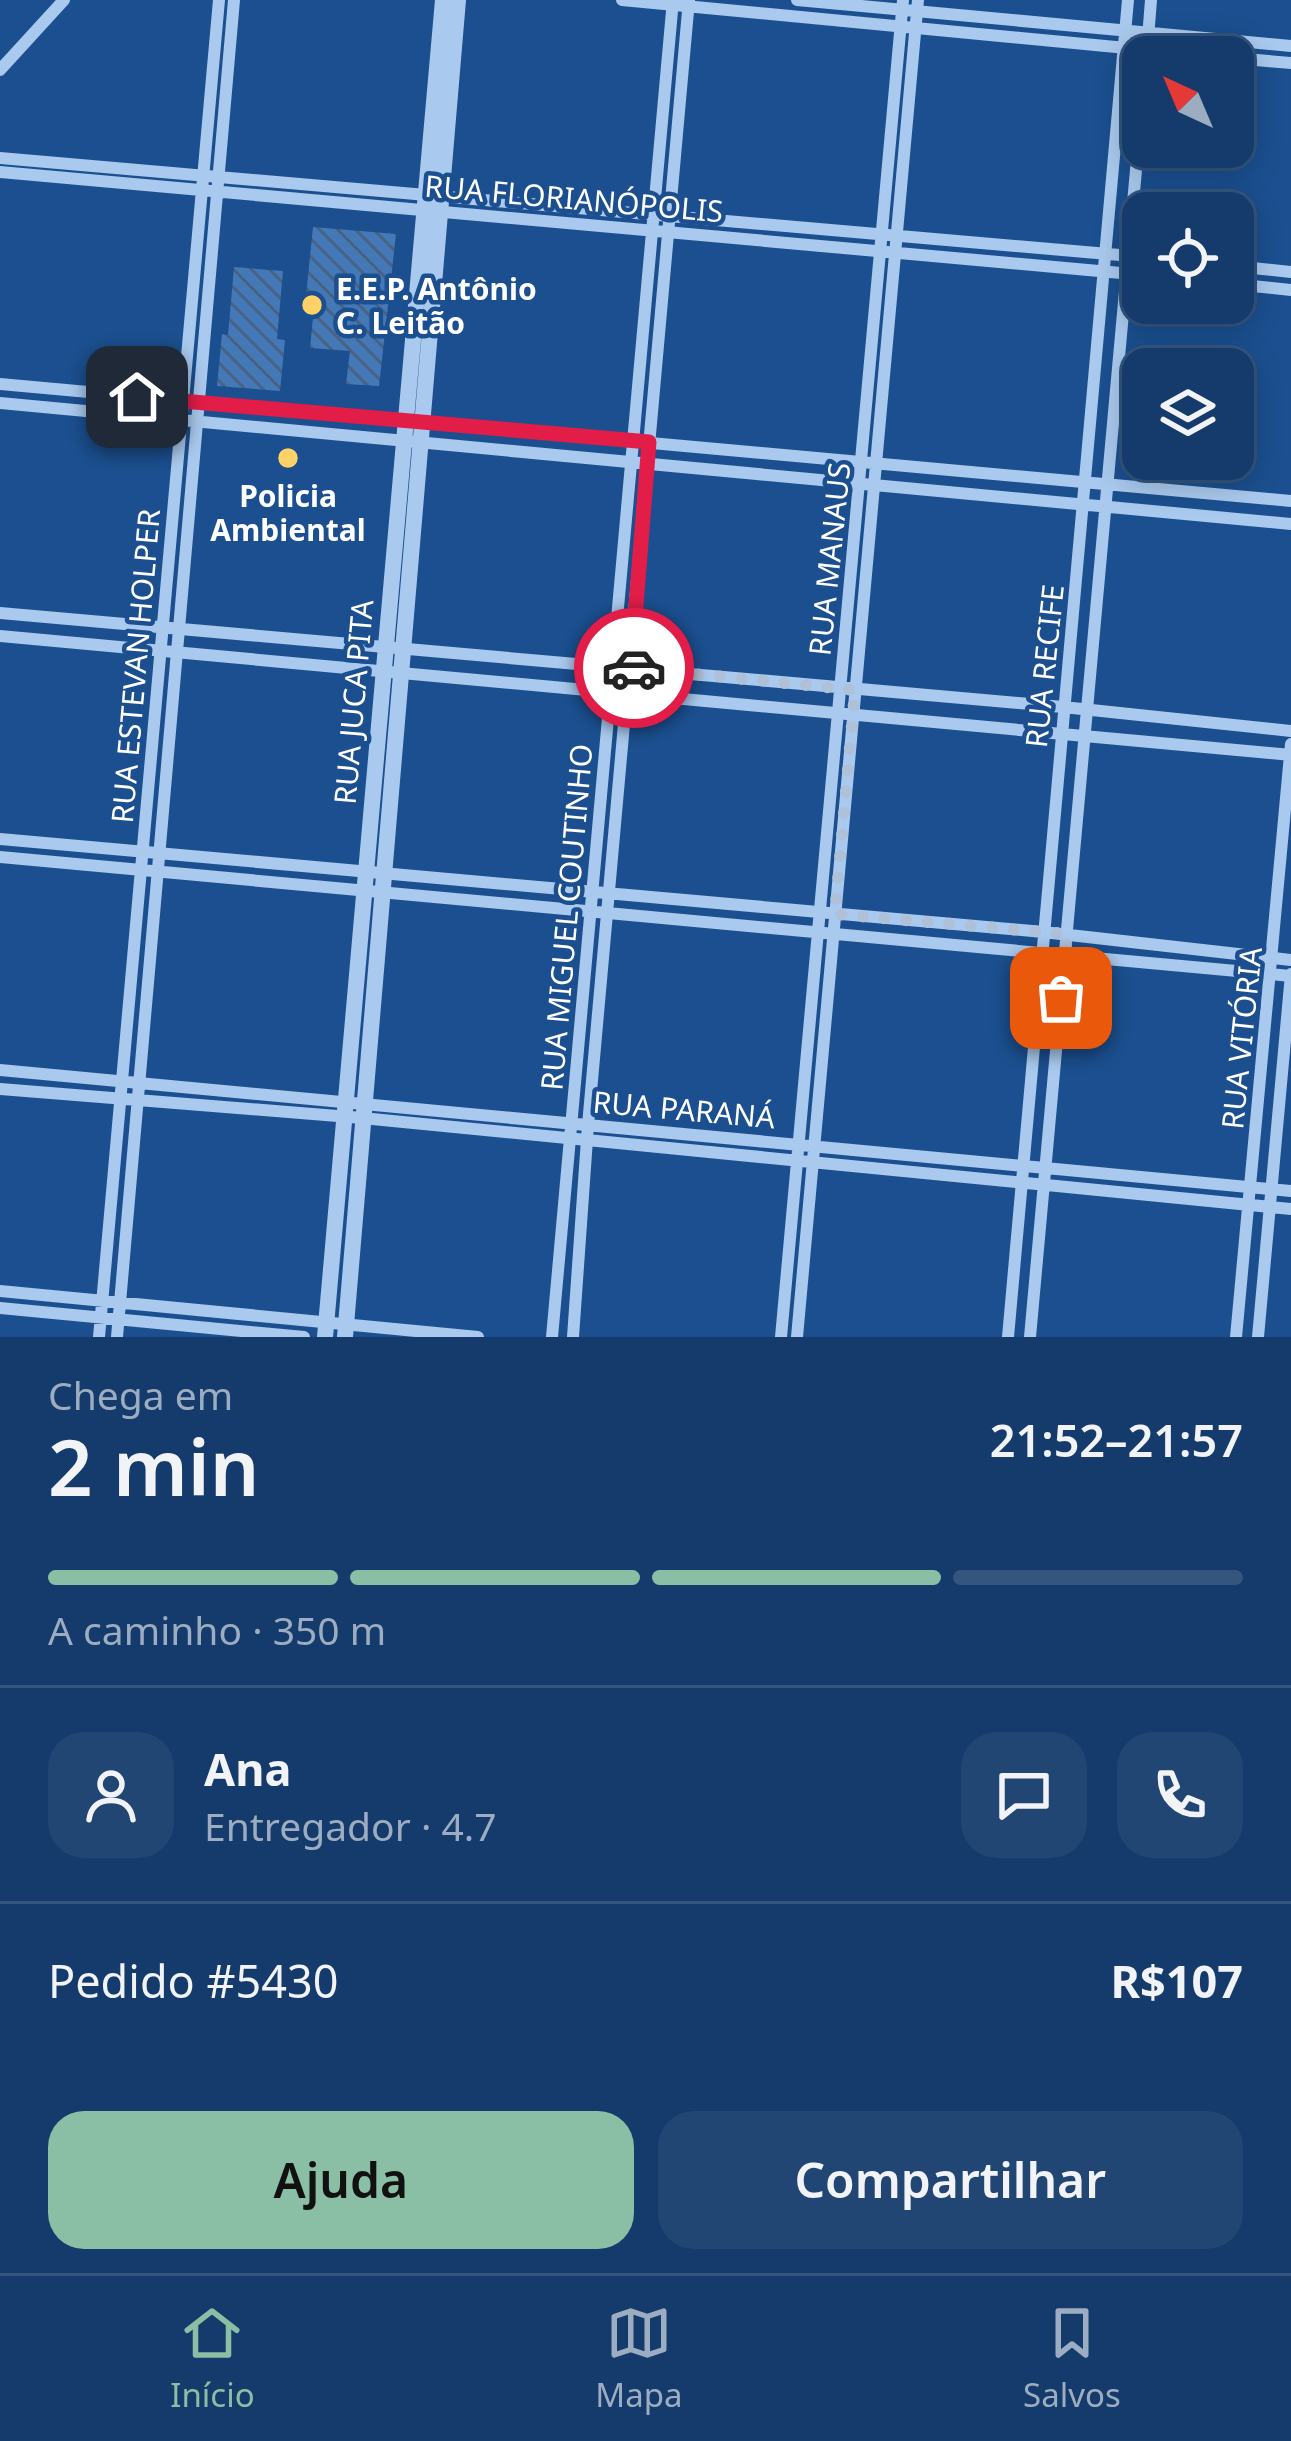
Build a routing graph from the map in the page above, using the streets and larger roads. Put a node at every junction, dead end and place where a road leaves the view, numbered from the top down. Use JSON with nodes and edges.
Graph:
{"nodes":[{"id":1,"x":64,"y":0,"type":"edge"},
{"id":2,"x":219,"y":0,"type":"edge"},
{"id":3,"x":234,"y":0,"type":"edge"},
{"id":4,"x":443,"y":0,"type":"edge"},
{"id":5,"x":458,"y":0,"type":"edge"},
{"id":6,"x":622,"y":0,"type":"edge"},
{"id":7,"x":797,"y":0,"type":"edge"},
{"id":8,"x":1128,"y":0,"type":"edge"},
{"id":9,"x":1151,"y":0,"type":"edge"},
{"id":10,"x":673,"y":2,"type":"edge"},
{"id":11,"x":689,"y":3,"type":"edge"},
{"id":12,"x":910,"y":4,"type":"edge"},
{"id":13,"x":899,"y":26,"type":"junction"},
{"id":14,"x":915,"y":27,"type":"junction"},
{"id":15,"x":1125,"y":28,"type":"junction"},
{"id":16,"x":1149,"y":31,"type":"junction"},
{"id":17,"x":1124,"y":36,"type":"edge"},
{"id":18,"x":1149,"y":36,"type":"edge"},
{"id":19,"x":1291,"y":46,"type":"edge"},
{"id":20,"x":1122,"y":48,"type":"edge"},
{"id":21,"x":1122,"y":59,"type":"edge"},
{"id":22,"x":1254,"y":60,"type":"edge"},
{"id":23,"x":1291,"y":63,"type":"edge"},
{"id":24,"x":0,"y":70,"type":"edge"},
{"id":25,"x":1117,"y":115,"type":"junction"},
{"id":26,"x":1122,"y":115,"type":"edge"},
{"id":27,"x":0,"y":158,"type":"edge"},
{"id":28,"x":0,"y":172,"type":"edge"},
{"id":29,"x":202,"y":183,"type":"junction"},
{"id":30,"x":221,"y":184,"type":"junction"},
{"id":31,"x":434,"y":203,"type":"junction"},
{"id":32,"x":654,"y":212,"type":"junction"},
{"id":33,"x":669,"y":214,"type":"junction"},
{"id":34,"x":652,"y":229,"type":"junction"},
{"id":35,"x":668,"y":230,"type":"junction"},
{"id":36,"x":890,"y":234,"type":"junction"},
{"id":37,"x":888,"y":252,"type":"junction"},
{"id":38,"x":1104,"y":253,"type":"junction"},
{"id":39,"x":1122,"y":255,"type":"edge"},
{"id":40,"x":1254,"y":268,"type":"edge"},
{"id":41,"x":1104,"y":272,"type":"junction"},
{"id":42,"x":1291,"y":272,"type":"edge"},
{"id":43,"x":1122,"y":274,"type":"edge"},
{"id":44,"x":1254,"y":286,"type":"edge"},
{"id":45,"x":1291,"y":290,"type":"edge"},
{"id":46,"x":1122,"y":321,"type":"edge"},
{"id":47,"x":0,"y":384,"type":"edge"},
{"id":48,"x":183,"y":401,"type":"junction"},
{"id":49,"x":0,"y":403,"type":"edge"},
{"id":50,"x":202,"y":403,"type":"junction"},
{"id":51,"x":181,"y":418,"type":"junction"},
{"id":52,"x":200,"y":420,"type":"junction"},
{"id":53,"x":413,"y":430,"type":"junction"},
{"id":54,"x":633,"y":441,"type":"junction"},
{"id":55,"x":649,"y":442,"type":"junction"},
{"id":56,"x":639,"y":460,"type":"junction"},
{"id":57,"x":869,"y":462,"type":"junction"},
{"id":58,"x":867,"y":482,"type":"junction"},
{"id":59,"x":1086,"y":482,"type":"junction"},
{"id":60,"x":1108,"y":484,"type":"junction"},
{"id":61,"x":1291,"y":501,"type":"edge"},
{"id":62,"x":1085,"y":503,"type":"junction"},
{"id":63,"x":1106,"y":505,"type":"junction"},
{"id":64,"x":1291,"y":524,"type":"edge"},
{"id":65,"x":861,"y":550,"type":"junction"},
{"id":66,"x":0,"y":613,"type":"edge"},
{"id":67,"x":163,"y":627,"type":"junction"},
{"id":68,"x":181,"y":629,"type":"junction"},
{"id":69,"x":0,"y":636,"type":"edge"},
{"id":70,"x":160,"y":650,"type":"junction"},
{"id":71,"x":394,"y":650,"type":"junction"},
{"id":72,"x":179,"y":652,"type":"junction"},
{"id":73,"x":613,"y":666,"type":"junction"},
{"id":74,"x":631,"y":668,"type":"junction"},
{"id":75,"x":392,"y":672,"type":"junction"},
{"id":76,"x":840,"y":688,"type":"junction"},
{"id":77,"x":855,"y":690,"type":"junction"},
{"id":78,"x":611,"y":691,"type":"junction"},
{"id":79,"x":629,"y":692,"type":"junction"},
{"id":80,"x":1063,"y":706,"type":"junction"},
{"id":81,"x":1087,"y":709,"type":"junction"},
{"id":82,"x":837,"y":711,"type":"junction"},
{"id":83,"x":853,"y":712,"type":"junction"},
{"id":84,"x":1291,"y":731,"type":"edge"},
{"id":85,"x":1060,"y":734,"type":"junction"},
{"id":86,"x":1085,"y":736,"type":"junction"},
{"id":87,"x":1291,"y":744,"type":"edge"},
{"id":88,"x":1290,"y":755,"type":"edge"},
{"id":89,"x":0,"y":839,"type":"edge"},
{"id":90,"x":143,"y":852,"type":"junction"},
{"id":91,"x":161,"y":854,"type":"junction"},
{"id":92,"x":0,"y":856,"type":"edge"},
{"id":93,"x":141,"y":870,"type":"junction"},
{"id":94,"x":159,"y":871,"type":"junction"},
{"id":95,"x":374,"y":882,"type":"junction"},
{"id":96,"x":592,"y":894,"type":"junction"},
{"id":97,"x":609,"y":896,"type":"junction"},
{"id":98,"x":591,"y":911,"type":"junction"},
{"id":99,"x":820,"y":913,"type":"junction"},
{"id":100,"x":608,"y":914,"type":"junction"},
{"id":101,"x":835,"y":914,"type":"junction"},
{"id":102,"x":817,"y":932,"type":"junction"},
{"id":103,"x":1042,"y":932,"type":"junction"},
{"id":104,"x":833,"y":933,"type":"junction"},
{"id":105,"x":1067,"y":934,"type":"junction"},
{"id":106,"x":1041,"y":953,"type":"junction"},
{"id":107,"x":1065,"y":956,"type":"junction"},
{"id":108,"x":1274,"y":958,"type":"junction"},
{"id":109,"x":1291,"y":959,"type":"edge"},
{"id":110,"x":1272,"y":974,"type":"junction"},
{"id":111,"x":1291,"y":974,"type":"edge"},
{"id":112,"x":0,"y":1070,"type":"edge"},
{"id":113,"x":122,"y":1082,"type":"junction"},
{"id":114,"x":140,"y":1083,"type":"junction"},
{"id":115,"x":0,"y":1089,"type":"edge"},
{"id":116,"x":120,"y":1102,"type":"junction"},
{"id":117,"x":138,"y":1103,"type":"junction"},
{"id":118,"x":354,"y":1110,"type":"junction"},
{"id":119,"x":572,"y":1124,"type":"junction"},
{"id":120,"x":588,"y":1125,"type":"junction"},
{"id":121,"x":570,"y":1139,"type":"junction"},
{"id":122,"x":587,"y":1141,"type":"junction"},
{"id":123,"x":797,"y":1144,"type":"junction"},
{"id":124,"x":814,"y":1145,"type":"junction"},
{"id":125,"x":796,"y":1161,"type":"junction"},
{"id":126,"x":812,"y":1163,"type":"junction"},
{"id":127,"x":1022,"y":1164,"type":"junction"},
{"id":128,"x":1046,"y":1166,"type":"junction"},
{"id":129,"x":1021,"y":1185,"type":"junction"},
{"id":130,"x":1044,"y":1187,"type":"junction"},
{"id":131,"x":1250,"y":1187,"type":"junction"},
{"id":132,"x":1271,"y":1189,"type":"junction"},
{"id":133,"x":1291,"y":1191,"type":"edge"},
{"id":134,"x":1249,"y":1205,"type":"junction"},
{"id":135,"x":1270,"y":1207,"type":"junction"},
{"id":136,"x":1291,"y":1209,"type":"edge"},
{"id":137,"x":0,"y":1291,"type":"edge"},
{"id":138,"x":103,"y":1301,"type":"junction"},
{"id":139,"x":121,"y":1303,"type":"junction"},
{"id":140,"x":0,"y":1308,"type":"edge"},
{"id":141,"x":101,"y":1318,"type":"junction"},
{"id":142,"x":119,"y":1320,"type":"junction"},
{"id":143,"x":325,"y":1330,"type":"edge"},
{"id":144,"x":345,"y":1331,"type":"edge"},
{"id":145,"x":99,"y":1337,"type":"edge"},
{"id":146,"x":117,"y":1337,"type":"edge"},
{"id":147,"x":304,"y":1337,"type":"edge"},
{"id":148,"x":478,"y":1337,"type":"edge"},
{"id":149,"x":553,"y":1337,"type":"edge"},
{"id":150,"x":573,"y":1337,"type":"edge"},
{"id":151,"x":781,"y":1337,"type":"edge"},
{"id":152,"x":797,"y":1337,"type":"edge"},
{"id":153,"x":1008,"y":1337,"type":"edge"},
{"id":154,"x":1030,"y":1337,"type":"edge"},
{"id":155,"x":1236,"y":1337,"type":"edge"},
{"id":156,"x":1258,"y":1337,"type":"edge"}],
"edges":[{"from":1,"to":24,"type":"street"},
{"from":2,"to":29,"type":"street","name":"RUA ESTEVAN HOLPER"},
{"from":3,"to":30,"type":"street","name":"RUA ESTEVAN HOLPER"},
{"from":4,"to":31,"type":"street","name":"RUA JUCA PITA"},
{"from":5,"to":31,"type":"street","name":"RUA JUCA PITA"},
{"from":6,"to":10,"type":"street"},
{"from":7,"to":12,"type":"street"},
{"from":8,"to":15,"type":"street","name":"RUA RECIFE"},
{"from":9,"to":16,"type":"street"},
{"from":10,"to":11,"type":"street"},
{"from":10,"to":32,"type":"street","name":"RUA MIGUEL COUTINHO"},
{"from":11,"to":13,"type":"street"},
{"from":11,"to":33,"type":"street","name":"RUA MIGUEL COUTINHO"},
{"from":12,"to":13,"type":"street","name":"RUA MANAUS"},
{"from":12,"to":14,"type":"street","name":"RUA MANAUS"},
{"from":12,"to":15,"type":"street"},
{"from":13,"to":14,"type":"street"},
{"from":13,"to":36,"type":"street","name":"RUA MANAUS"},
{"from":14,"to":20,"type":"street"},
{"from":14,"to":36,"type":"street","name":"RUA MANAUS"},
{"from":15,"to":16,"type":"street"},
{"from":15,"to":17,"type":"street","name":"RUA RECIFE"},
{"from":16,"to":18,"type":"street"},
{"from":16,"to":19,"type":"street"},
{"from":21,"to":25,"type":"street","name":"RUA RECIFE"},
{"from":22,"to":23,"type":"street"},
{"from":25,"to":26,"type":"street"},
{"from":25,"to":38,"type":"street","name":"RUA RECIFE"},
{"from":27,"to":29,"type":"street","name":"RUA FLORIANÓPOLIS"},
{"from":28,"to":29,"type":"street","name":"RUA FLORIANÓPOLIS"},
{"from":29,"to":30,"type":"street","name":"RUA FLORIANÓPOLIS"},
{"from":29,"to":48,"type":"street","name":"RUA ESTEVAN HOLPER"},
{"from":30,"to":31,"type":"street","name":"RUA FLORIANÓPOLIS"},
{"from":30,"to":50,"type":"street","name":"RUA ESTEVAN HOLPER"},
{"from":31,"to":32,"type":"street","name":"RUA FLORIANÓPOLIS"},
{"from":31,"to":34,"type":"street","name":"RUA FLORIANÓPOLIS"},
{"from":31,"to":53,"type":"street","name":"RUA JUCA PITA"},
{"from":32,"to":33,"type":"street","name":"RUA FLORIANÓPOLIS"},
{"from":32,"to":34,"type":"street","name":"RUA MIGUEL COUTINHO"},
{"from":33,"to":35,"type":"street","name":"RUA MIGUEL COUTINHO"},
{"from":33,"to":36,"type":"street","name":"RUA FLORIANÓPOLIS"},
{"from":34,"to":35,"type":"street","name":"RUA FLORIANÓPOLIS"},
{"from":34,"to":54,"type":"street","name":"RUA MIGUEL COUTINHO"},
{"from":35,"to":37,"type":"street","name":"RUA FLORIANÓPOLIS"},
{"from":35,"to":55,"type":"street","name":"RUA MIGUEL COUTINHO"},
{"from":36,"to":37,"type":"street","name":"RUA MANAUS"},
{"from":36,"to":38,"type":"street","name":"RUA FLORIANÓPOLIS"},
{"from":37,"to":41,"type":"street","name":"RUA FLORIANÓPOLIS"},
{"from":37,"to":57,"type":"street","name":"RUA MANAUS"},
{"from":38,"to":39,"type":"street","name":"RUA FLORIANÓPOLIS"},
{"from":38,"to":41,"type":"street","name":"RUA RECIFE"},
{"from":40,"to":42,"type":"street"},
{"from":41,"to":43,"type":"street","name":"RUA FLORIANÓPOLIS"},
{"from":41,"to":59,"type":"street","name":"RUA RECIFE"},
{"from":44,"to":45,"type":"street"},
{"from":46,"to":60,"type":"street","name":"RUA RECIFE"},
{"from":47,"to":48,"type":"street"},
{"from":48,"to":50,"type":"street"},
{"from":48,"to":51,"type":"street","name":"RUA ESTEVAN HOLPER"},
{"from":49,"to":51,"type":"street"},
{"from":50,"to":52,"type":"street","name":"RUA ESTEVAN HOLPER"},
{"from":50,"to":53,"type":"street"},
{"from":51,"to":52,"type":"street"},
{"from":51,"to":67,"type":"street","name":"RUA ESTEVAN HOLPER"},
{"from":52,"to":53,"type":"street"},
{"from":52,"to":68,"type":"street","name":"RUA ESTEVAN HOLPER"},
{"from":53,"to":54,"type":"street"},
{"from":53,"to":56,"type":"street"},
{"from":53,"to":71,"type":"street","name":"RUA JUCA PITA"},
{"from":54,"to":55,"type":"street"},
{"from":54,"to":56,"type":"street","name":"RUA MIGUEL COUTINHO"},
{"from":55,"to":56,"type":"street","name":"RUA MIGUEL COUTINHO"},
{"from":55,"to":57,"type":"street"},
{"from":56,"to":58,"type":"street"},
{"from":56,"to":73,"type":"street","name":"RUA MIGUEL COUTINHO"},
{"from":56,"to":74,"type":"street","name":"RUA MIGUEL COUTINHO"},
{"from":57,"to":58,"type":"street","name":"RUA MANAUS"},
{"from":57,"to":59,"type":"street"},
{"from":58,"to":62,"type":"street"},
{"from":58,"to":65,"type":"street","name":"RUA MANAUS"},
{"from":59,"to":60,"type":"street"},
{"from":59,"to":62,"type":"street","name":"RUA RECIFE"},
{"from":60,"to":61,"type":"street"},
{"from":60,"to":63,"type":"street","name":"RUA RECIFE"},
{"from":62,"to":63,"type":"street"},
{"from":62,"to":80,"type":"street","name":"RUA RECIFE"},
{"from":63,"to":64,"type":"street"},
{"from":63,"to":81,"type":"street","name":"RUA RECIFE"},
{"from":65,"to":76,"type":"street","name":"RUA MANAUS"},
{"from":65,"to":77,"type":"street","name":"RUA MANAUS"},
{"from":66,"to":67,"type":"street"},
{"from":67,"to":68,"type":"street"},
{"from":67,"to":70,"type":"street","name":"RUA ESTEVAN HOLPER"},
{"from":68,"to":71,"type":"street"},
{"from":68,"to":72,"type":"street","name":"RUA ESTEVAN HOLPER"},
{"from":69,"to":70,"type":"street"},
{"from":70,"to":72,"type":"street"},
{"from":70,"to":90,"type":"street","name":"RUA ESTEVAN HOLPER"},
{"from":71,"to":73,"type":"street"},
{"from":71,"to":75,"type":"street","name":"RUA JUCA PITA"},
{"from":72,"to":75,"type":"street"},
{"from":72,"to":91,"type":"street","name":"RUA ESTEVAN HOLPER"},
{"from":73,"to":74,"type":"street"},
{"from":73,"to":78,"type":"street","name":"RUA MIGUEL COUTINHO"},
{"from":74,"to":76,"type":"street"},
{"from":74,"to":79,"type":"street","name":"RUA MIGUEL COUTINHO"},
{"from":75,"to":78,"type":"street"},
{"from":75,"to":95,"type":"street","name":"RUA JUCA PITA"},
{"from":76,"to":77,"type":"street"},
{"from":76,"to":82,"type":"street","name":"RUA MANAUS"},
{"from":77,"to":80,"type":"street"},
{"from":77,"to":83,"type":"street","name":"RUA MANAUS"},
{"from":78,"to":79,"type":"street"},
{"from":78,"to":96,"type":"street","name":"RUA MIGUEL COUTINHO"},
{"from":79,"to":82,"type":"street"},
{"from":79,"to":97,"type":"street","name":"RUA MIGUEL COUTINHO"},
{"from":80,"to":81,"type":"street"},
{"from":80,"to":85,"type":"street","name":"RUA RECIFE"},
{"from":81,"to":84,"type":"street"},
{"from":81,"to":86,"type":"street","name":"RUA RECIFE"},
{"from":82,"to":83,"type":"street"},
{"from":82,"to":99,"type":"street","name":"RUA MANAUS"},
{"from":83,"to":85,"type":"street"},
{"from":83,"to":101,"type":"street","name":"RUA MANAUS"},
{"from":85,"to":86,"type":"street"},
{"from":85,"to":103,"type":"street","name":"RUA RECIFE"},
{"from":86,"to":88,"type":"street"},
{"from":86,"to":105,"type":"street","name":"RUA RECIFE"},
{"from":87,"to":88,"type":"street","name":"RUA VITÓRIA"},
{"from":88,"to":108,"type":"street","name":"RUA VITÓRIA"},
{"from":89,"to":90,"type":"street"},
{"from":90,"to":91,"type":"street"},
{"from":90,"to":93,"type":"street","name":"RUA ESTEVAN HOLPER"},
{"from":91,"to":94,"type":"street","name":"RUA ESTEVAN HOLPER"},
{"from":91,"to":95,"type":"street"},
{"from":92,"to":93,"type":"street"},
{"from":93,"to":94,"type":"street"},
{"from":93,"to":113,"type":"street","name":"RUA ESTEVAN HOLPER"},
{"from":94,"to":95,"type":"street"},
{"from":94,"to":114,"type":"street","name":"RUA ESTEVAN HOLPER"},
{"from":95,"to":96,"type":"street"},
{"from":95,"to":98,"type":"street"},
{"from":95,"to":118,"type":"street","name":"RUA JUCA PITA"},
{"from":96,"to":97,"type":"street"},
{"from":96,"to":98,"type":"street","name":"RUA MIGUEL COUTINHO"},
{"from":97,"to":99,"type":"street"},
{"from":97,"to":100,"type":"street","name":"RUA MIGUEL COUTINHO"},
{"from":98,"to":100,"type":"street"},
{"from":98,"to":119,"type":"street","name":"RUA MIGUEL COUTINHO"},
{"from":99,"to":101,"type":"street"},
{"from":99,"to":102,"type":"street","name":"RUA MANAUS"},
{"from":100,"to":102,"type":"street"},
{"from":100,"to":120,"type":"street","name":"RUA MIGUEL COUTINHO"},
{"from":101,"to":103,"type":"street"},
{"from":101,"to":104,"type":"street","name":"RUA MANAUS"},
{"from":102,"to":104,"type":"street"},
{"from":102,"to":123,"type":"street","name":"RUA MANAUS"},
{"from":103,"to":105,"type":"street"},
{"from":103,"to":106,"type":"street","name":"RUA RECIFE"},
{"from":104,"to":106,"type":"street"},
{"from":104,"to":124,"type":"street","name":"RUA MANAUS"},
{"from":105,"to":107,"type":"street","name":"RUA RECIFE"},
{"from":105,"to":108,"type":"street"},
{"from":106,"to":107,"type":"street"},
{"from":106,"to":127,"type":"street","name":"RUA RECIFE"},
{"from":107,"to":110,"type":"street"},
{"from":107,"to":128,"type":"street","name":"RUA RECIFE"},
{"from":108,"to":109,"type":"street"},
{"from":108,"to":110,"type":"street","name":"RUA VITÓRIA"},
{"from":110,"to":111,"type":"street"},
{"from":110,"to":131,"type":"street","name":"RUA VITÓRIA"},
{"from":111,"to":132,"type":"street","name":"RUA VITÓRIA"},
{"from":112,"to":113,"type":"street","name":"RUA PARANÁ"},
{"from":113,"to":114,"type":"street","name":"RUA PARANÁ"},
{"from":113,"to":116,"type":"street","name":"RUA ESTEVAN HOLPER"},
{"from":114,"to":117,"type":"street","name":"RUA ESTEVAN HOLPER"},
{"from":114,"to":118,"type":"street","name":"RUA PARANÁ"},
{"from":115,"to":116,"type":"street","name":"RUA PARANÁ"},
{"from":116,"to":117,"type":"street","name":"RUA PARANÁ"},
{"from":116,"to":138,"type":"street","name":"RUA ESTEVAN HOLPER"},
{"from":117,"to":118,"type":"street","name":"RUA PARANÁ"},
{"from":117,"to":139,"type":"street","name":"RUA ESTEVAN HOLPER"},
{"from":118,"to":119,"type":"street","name":"RUA PARANÁ"},
{"from":118,"to":121,"type":"street","name":"RUA PARANÁ"},
{"from":118,"to":143,"type":"street","name":"RUA JUCA PITA"},
{"from":118,"to":144,"type":"street","name":"RUA JUCA PITA"},
{"from":119,"to":120,"type":"street","name":"RUA PARANÁ"},
{"from":119,"to":121,"type":"street","name":"RUA MIGUEL COUTINHO"},
{"from":120,"to":122,"type":"street","name":"RUA MIGUEL COUTINHO"},
{"from":120,"to":123,"type":"street","name":"RUA PARANÁ"},
{"from":121,"to":122,"type":"street","name":"RUA PARANÁ"},
{"from":121,"to":149,"type":"street","name":"RUA MIGUEL COUTINHO"},
{"from":122,"to":125,"type":"street","name":"RUA PARANÁ"},
{"from":122,"to":150,"type":"street","name":"RUA MIGUEL COUTINHO"},
{"from":123,"to":124,"type":"street","name":"RUA PARANÁ"},
{"from":123,"to":125,"type":"street","name":"RUA MANAUS"},
{"from":124,"to":126,"type":"street","name":"RUA MANAUS"},
{"from":124,"to":127,"type":"street","name":"RUA PARANÁ"},
{"from":125,"to":126,"type":"street","name":"RUA PARANÁ"},
{"from":125,"to":151,"type":"street","name":"RUA MANAUS"},
{"from":126,"to":129,"type":"street","name":"RUA PARANÁ"},
{"from":126,"to":152,"type":"street","name":"RUA MANAUS"},
{"from":127,"to":128,"type":"street","name":"RUA PARANÁ"},
{"from":127,"to":129,"type":"street","name":"RUA RECIFE"},
{"from":128,"to":130,"type":"street","name":"RUA RECIFE"},
{"from":128,"to":131,"type":"street","name":"RUA PARANÁ"},
{"from":129,"to":130,"type":"street","name":"RUA PARANÁ"},
{"from":129,"to":153,"type":"street","name":"RUA RECIFE"},
{"from":130,"to":134,"type":"street","name":"RUA PARANÁ"},
{"from":130,"to":154,"type":"street","name":"RUA RECIFE"},
{"from":131,"to":132,"type":"street","name":"RUA PARANÁ"},
{"from":131,"to":134,"type":"street","name":"RUA VITÓRIA"},
{"from":132,"to":133,"type":"street","name":"RUA PARANÁ"},
{"from":132,"to":135,"type":"street","name":"RUA VITÓRIA"},
{"from":134,"to":135,"type":"street","name":"RUA PARANÁ"},
{"from":134,"to":155,"type":"street","name":"RUA VITÓRIA"},
{"from":135,"to":136,"type":"street","name":"RUA PARANÁ"},
{"from":135,"to":156,"type":"street","name":"RUA VITÓRIA"},
{"from":137,"to":138,"type":"street"},
{"from":138,"to":139,"type":"street"},
{"from":138,"to":141,"type":"street","name":"RUA ESTEVAN HOLPER"},
{"from":139,"to":142,"type":"street","name":"RUA ESTEVAN HOLPER"},
{"from":139,"to":143,"type":"street"},
{"from":140,"to":141,"type":"street"},
{"from":141,"to":142,"type":"street"},
{"from":141,"to":145,"type":"street","name":"RUA ESTEVAN HOLPER"},
{"from":142,"to":146,"type":"street","name":"RUA ESTEVAN HOLPER"},
{"from":142,"to":147,"type":"street"},
{"from":143,"to":144,"type":"street"},
{"from":144,"to":148,"type":"street"}]}
